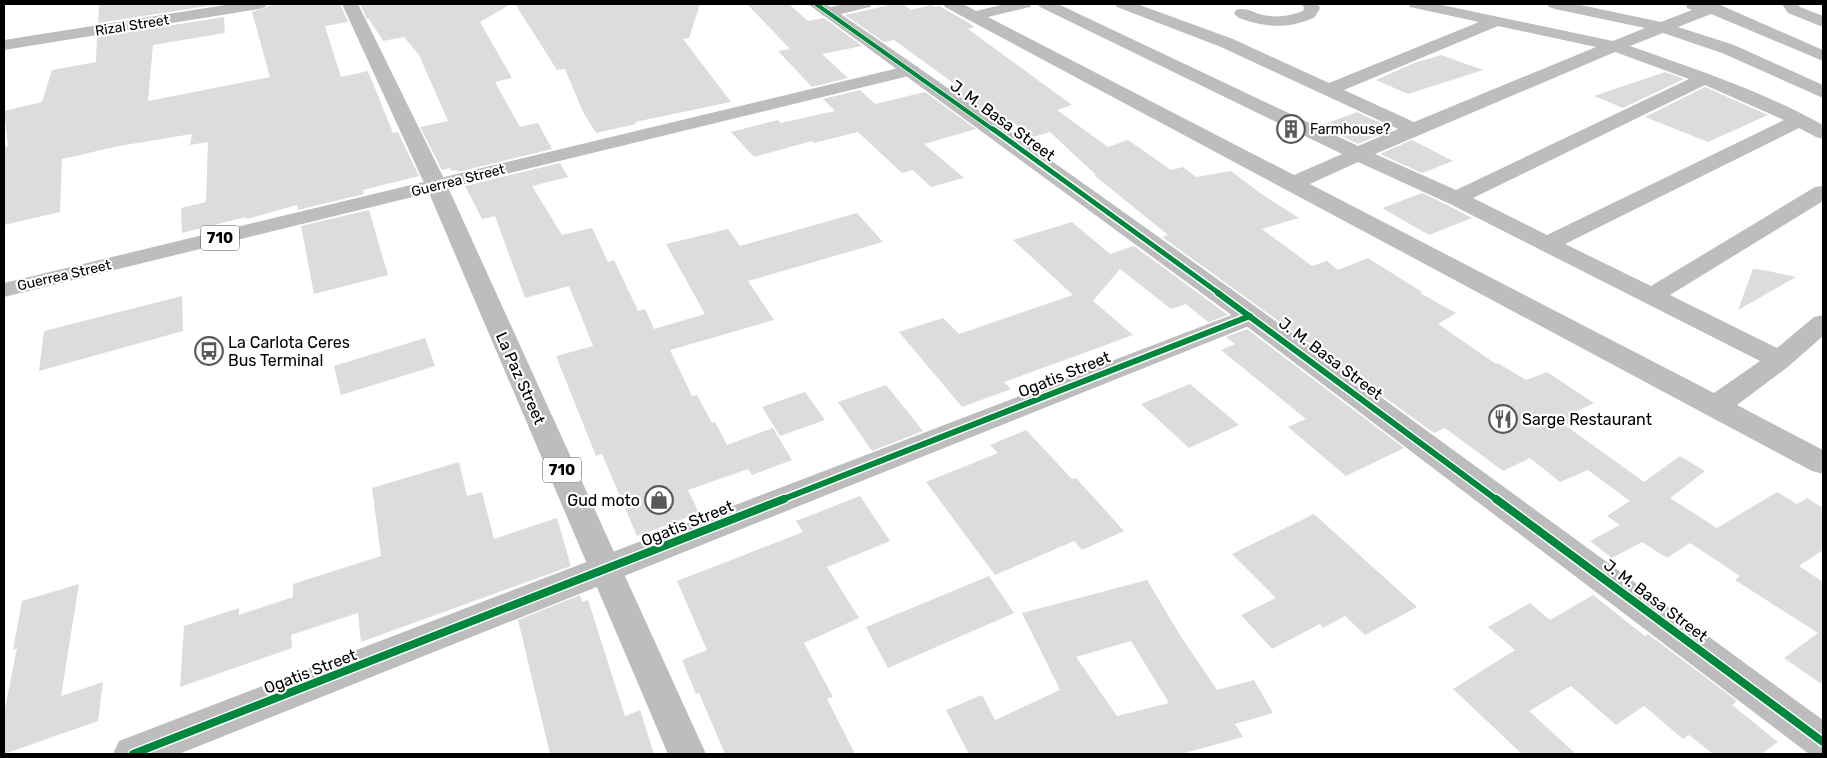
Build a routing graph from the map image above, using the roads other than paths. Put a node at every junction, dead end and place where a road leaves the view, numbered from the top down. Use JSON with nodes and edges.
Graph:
{"nodes":[{"id":1,"x":260,"y":4,"type":"edge"},
{"id":2,"x":350,"y":4,"type":"edge"},
{"id":3,"x":864,"y":4,"type":"edge"},
{"id":4,"x":951,"y":4,"type":"edge"},
{"id":5,"x":1024,"y":4,"type":"edge"},
{"id":6,"x":1046,"y":4,"type":"edge"},
{"id":7,"x":1123,"y":4,"type":"edge"},
{"id":8,"x":1310,"y":4,"type":"edge"},
{"id":9,"x":1416,"y":4,"type":"edge"},
{"id":10,"x":1555,"y":4,"type":"edge"},
{"id":11,"x":1687,"y":4,"type":"edge"},
{"id":12,"x":1790,"y":4,"type":"edge"},
{"id":13,"x":1711,"y":6,"type":"edge"},
{"id":14,"x":822,"y":8,"type":"edge"},
{"id":15,"x":1241,"y":8,"type":"edge"},
{"id":16,"x":973,"y":16,"type":"junction"},
{"id":17,"x":1496,"y":21,"type":"junction"},
{"id":18,"x":1823,"y":22,"type":"edge"},
{"id":19,"x":1663,"y":27,"type":"junction"},
{"id":20,"x":1228,"y":43,"type":"junction"},
{"id":21,"x":4,"y":45,"type":"edge"},
{"id":22,"x":1614,"y":46,"type":"junction"},
{"id":23,"x":1823,"y":56,"type":"edge"},
{"id":24,"x":911,"y":70,"type":"junction"},
{"id":25,"x":1706,"y":78,"type":"junction"},
{"id":26,"x":1327,"y":90,"type":"junction"},
{"id":27,"x":1823,"y":92,"type":"edge"},
{"id":28,"x":1800,"y":120,"type":"junction"},
{"id":29,"x":1414,"y":129,"type":"junction"},
{"id":30,"x":1823,"y":133,"type":"edge"},
{"id":31,"x":1360,"y":154,"type":"junction"},
{"id":32,"x":1294,"y":183,"type":"junction"},
{"id":33,"x":436,"y":185,"type":"junction"},
{"id":34,"x":1823,"y":192,"type":"edge"},
{"id":35,"x":1456,"y":198,"type":"junction"},
{"id":36,"x":1548,"y":244,"type":"junction"},
{"id":37,"x":4,"y":290,"type":"edge"},
{"id":38,"x":1652,"y":296,"type":"junction"},
{"id":39,"x":1250,"y":316,"type":"junction"},
{"id":40,"x":1823,"y":324,"type":"edge"},
{"id":41,"x":1779,"y":360,"type":"junction"},
{"id":42,"x":1715,"y":407,"type":"junction"},
{"id":43,"x":1823,"y":463,"type":"edge"},
{"id":44,"x":606,"y":570,"type":"junction"},
{"id":45,"x":1823,"y":742,"type":"edge"},
{"id":46,"x":133,"y":754,"type":"edge"},
{"id":47,"x":687,"y":754,"type":"edge"}],
"edges":[{"from":1,"to":21,"type":"street","name":"Rizal Street"},
{"from":2,"to":33,"type":"street","name":"La Paz Street"},
{"from":3,"to":14,"type":"street"},
{"from":4,"to":16,"type":"street"},
{"from":5,"to":16,"type":"street"},
{"from":6,"to":31,"type":"street"},
{"from":7,"to":20,"type":"street"},
{"from":8,"to":15,"type":"street"},
{"from":9,"to":17,"type":"street"},
{"from":10,"to":19,"type":"street"},
{"from":11,"to":13,"type":"street"},
{"from":12,"to":18,"type":"street"},
{"from":13,"to":19,"type":"street"},
{"from":13,"to":23,"type":"street"},
{"from":14,"to":24,"type":"street","name":"J. M. Basa Street"},
{"from":15,"to":20,"type":"street"},
{"from":16,"to":32,"type":"street"},
{"from":17,"to":22,"type":"street"},
{"from":17,"to":26,"type":"street"},
{"from":19,"to":22,"type":"street"},
{"from":19,"to":27,"type":"street"},
{"from":20,"to":26,"type":"street"},
{"from":22,"to":25,"type":"street"},
{"from":22,"to":29,"type":"street"},
{"from":24,"to":33,"type":"street","name":"Guerrea Street"},
{"from":24,"to":39,"type":"street","name":"J. M. Basa Street"},
{"from":25,"to":28,"type":"street"},
{"from":25,"to":35,"type":"street"},
{"from":26,"to":29,"type":"street"},
{"from":28,"to":30,"type":"street"},
{"from":28,"to":36,"type":"street"},
{"from":29,"to":31,"type":"street"},
{"from":31,"to":32,"type":"street"},
{"from":31,"to":35,"type":"street"},
{"from":32,"to":42,"type":"street"},
{"from":33,"to":37,"type":"street","name":"Guerrea Street","number":"710"},
{"from":33,"to":44,"type":"street","name":"La Paz Street","number":"710"},
{"from":34,"to":38,"type":"street"},
{"from":35,"to":36,"type":"street"},
{"from":36,"to":38,"type":"street"},
{"from":38,"to":41,"type":"street"},
{"from":39,"to":44,"type":"street","name":"Ogatis Street"},
{"from":39,"to":45,"type":"street","name":"J. M. Basa Street"},
{"from":40,"to":41,"type":"street"},
{"from":41,"to":42,"type":"street"},
{"from":42,"to":43,"type":"street"},
{"from":44,"to":46,"type":"street","name":"Ogatis Street"},
{"from":44,"to":47,"type":"street","name":"La Paz Street","number":"710"}]}
